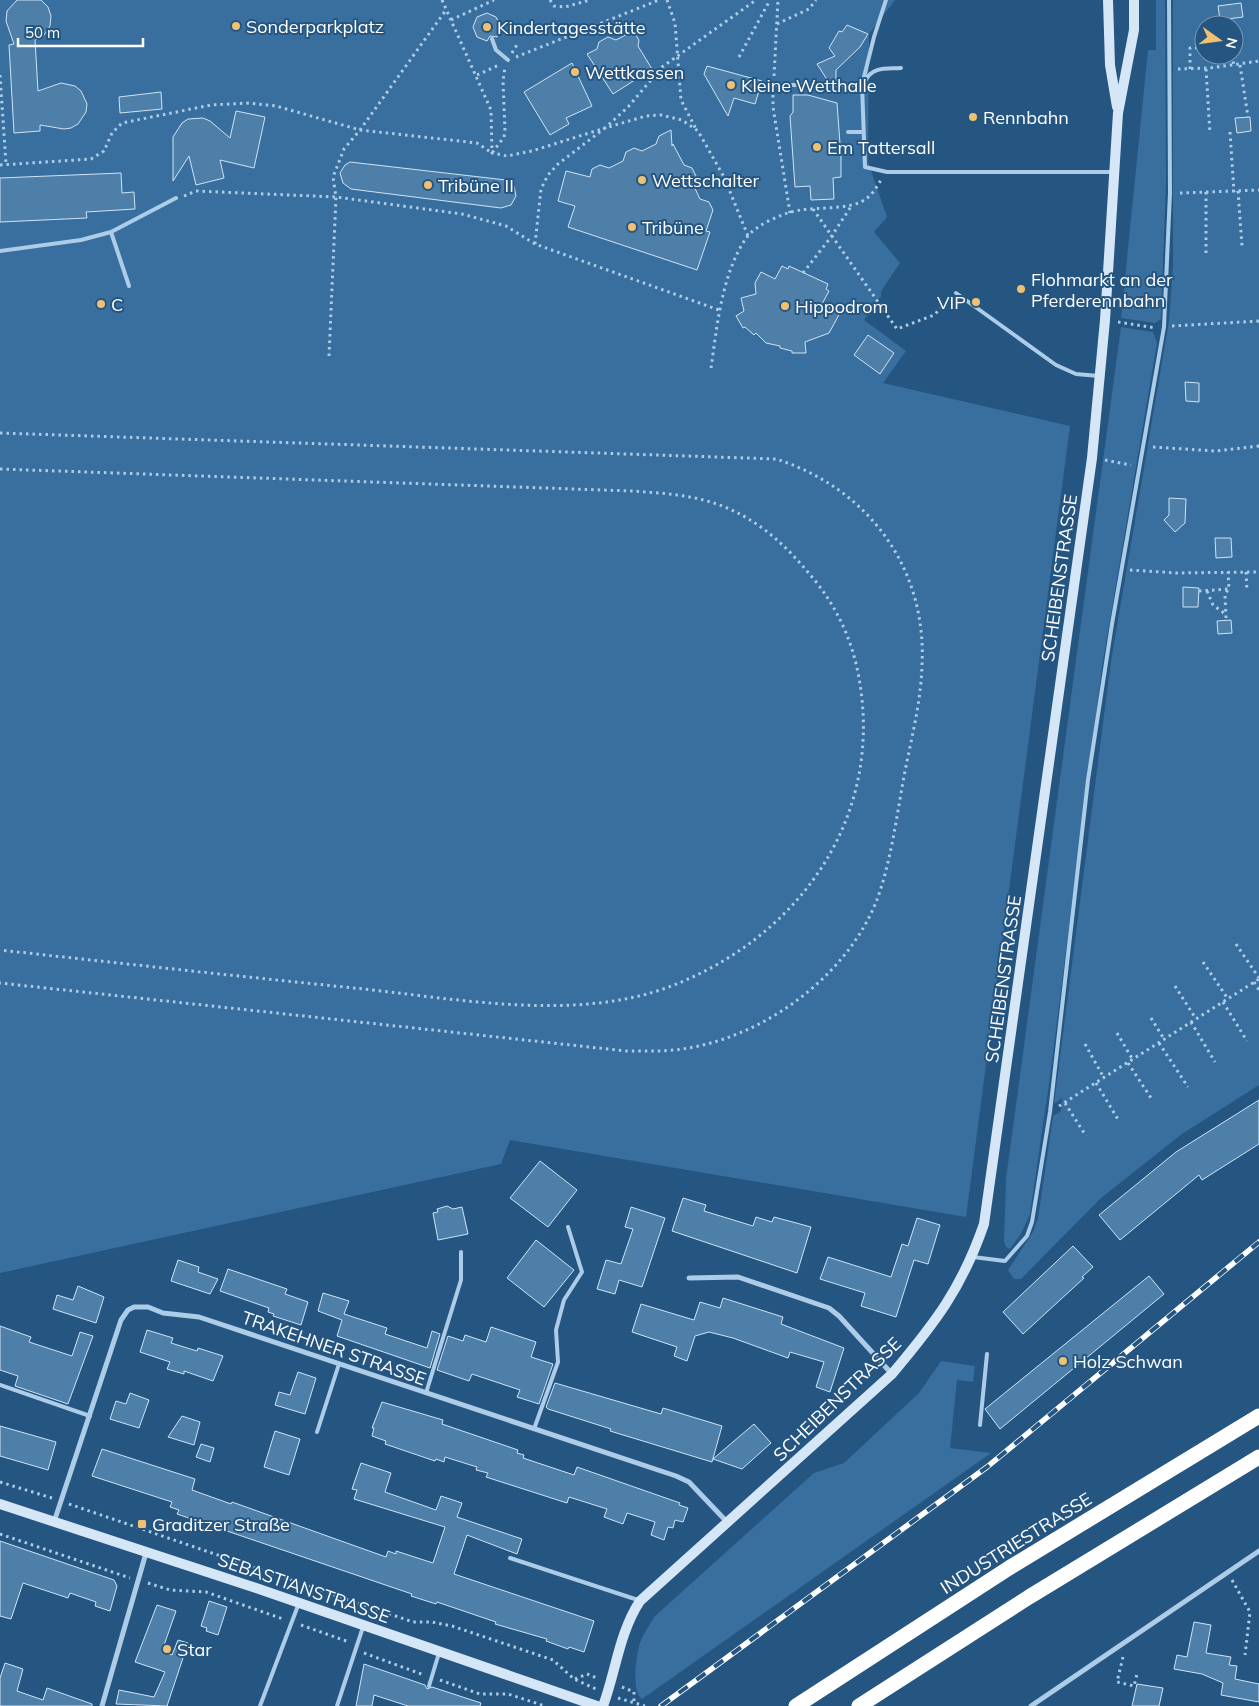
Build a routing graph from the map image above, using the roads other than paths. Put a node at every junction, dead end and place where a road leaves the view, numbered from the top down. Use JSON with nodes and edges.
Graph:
{"nodes":[{"id":1,"x":886,"y":0,"type":"edge"},
{"id":2,"x":1108,"y":0,"type":"edge"},
{"id":3,"x":1134,"y":0,"type":"edge"},
{"id":4,"x":1169,"y":0,"type":"edge"},
{"id":5,"x":492,"y":39,"type":"dead end"},
{"id":6,"x":508,"y":60,"type":"road end"},
{"id":7,"x":901,"y":68,"type":"dead end"},
{"id":8,"x":774,"y":85,"type":"road end"},
{"id":9,"x":862,"y":85,"type":"junction"},
{"id":10,"x":1118,"y":113,"type":"junction"},
{"id":11,"x":848,"y":132,"type":"dead end"},
{"id":12,"x":864,"y":132,"type":"junction"},
{"id":13,"x":1115,"y":172,"type":"junction"},
{"id":14,"x":176,"y":198,"type":"road end"},
{"id":15,"x":111,"y":232,"type":"junction"},
{"id":16,"x":0,"y":251,"type":"edge"},
{"id":17,"x":129,"y":286,"type":"dead end"},
{"id":18,"x":956,"y":293,"type":"road end"},
{"id":19,"x":1101,"y":376,"type":"junction"},
{"id":20,"x":568,"y":1227,"type":"dead end"},
{"id":21,"x":461,"y":1252,"type":"dead end"},
{"id":22,"x":972,"y":1257,"type":"junction"},
{"id":23,"x":689,"y":1278,"type":"dead end"},
{"id":24,"x":987,"y":1354,"type":"dead end"},
{"id":25,"x":339,"y":1364,"type":"junction"},
{"id":26,"x":892,"y":1374,"type":"junction"},
{"id":27,"x":0,"y":1385,"type":"edge"},
{"id":28,"x":426,"y":1393,"type":"junction"},
{"id":29,"x":90,"y":1416,"type":"junction"},
{"id":30,"x":1259,"y":1416,"type":"edge"},
{"id":31,"x":980,"y":1425,"type":"dead end"},
{"id":32,"x":534,"y":1429,"type":"junction"},
{"id":33,"x":317,"y":1432,"type":"dead end"},
{"id":34,"x":1259,"y":1457,"type":"edge"},
{"id":35,"x":0,"y":1504,"type":"edge"},
{"id":36,"x":54,"y":1522,"type":"junction"},
{"id":37,"x":728,"y":1523,"type":"junction"},
{"id":38,"x":1259,"y":1551,"type":"edge"},
{"id":39,"x":146,"y":1552,"type":"junction"},
{"id":40,"x":510,"y":1558,"type":"dead end"},
{"id":41,"x":640,"y":1601,"type":"junction"},
{"id":42,"x":298,"y":1603,"type":"junction"},
{"id":43,"x":364,"y":1625,"type":"junction"},
{"id":44,"x":439,"y":1651,"type":"junction"},
{"id":45,"x":429,"y":1686,"type":"dead end"},
{"id":46,"x":102,"y":1706,"type":"edge"},
{"id":47,"x":260,"y":1706,"type":"edge"},
{"id":48,"x":337,"y":1706,"type":"edge"},
{"id":49,"x":597,"y":1706,"type":"edge"},
{"id":50,"x":603,"y":1706,"type":"edge"},
{"id":51,"x":796,"y":1706,"type":"edge"},
{"id":52,"x":859,"y":1706,"type":"edge"},
{"id":53,"x":1030,"y":1706,"type":"edge"}],
"edges":[{"from":1,"to":9,"type":"lane"},
{"from":2,"to":10,"type":"street","name":"SCHEIBENSTRASSE"},
{"from":3,"to":10,"type":"street","name":"SCHEIBENSTRASSE"},
{"from":4,"to":22,"type":"lane"},
{"from":5,"to":6,"type":"lane"},
{"from":7,"to":9,"type":"lane"},
{"from":8,"to":9,"type":"lane"},
{"from":9,"to":12,"type":"lane"},
{"from":10,"to":13,"type":"street","name":"SCHEIBENSTRASSE"},
{"from":11,"to":12,"type":"lane"},
{"from":12,"to":13,"type":"lane"},
{"from":13,"to":19,"type":"street","name":"SCHEIBENSTRASSE"},
{"from":14,"to":15,"type":"lane"},
{"from":15,"to":16,"type":"lane"},
{"from":15,"to":17,"type":"lane"},
{"from":18,"to":19,"type":"lane"},
{"from":19,"to":22,"type":"street","name":"SCHEIBENSTRASSE"},
{"from":20,"to":32,"type":"lane"},
{"from":21,"to":28,"type":"lane"},
{"from":22,"to":26,"type":"street","name":"SCHEIBENSTRASSE"},
{"from":23,"to":26,"type":"street"},
{"from":24,"to":31,"type":"lane"},
{"from":25,"to":28,"type":"street","name":"TRAKEHNER STRASSE"},
{"from":25,"to":29,"type":"street","name":"TRAKEHNER STRASSE"},
{"from":25,"to":33,"type":"lane"},
{"from":26,"to":37,"type":"street","name":"SCHEIBENSTRASSE"},
{"from":27,"to":29,"type":"lane"},
{"from":28,"to":32,"type":"street","name":"TRAKEHNER STRASSE"},
{"from":29,"to":36,"type":"street","name":"TRAKEHNER STRASSE"},
{"from":30,"to":51,"type":"highway","name":"INDUSTRIESTRASSE"},
{"from":32,"to":37,"type":"street","name":"TRAKEHNER STRASSE"},
{"from":34,"to":52,"type":"highway"},
{"from":35,"to":36,"type":"street","name":"SEBASTIANSTRASSE"},
{"from":36,"to":39,"type":"street","name":"SEBASTIANSTRASSE"},
{"from":37,"to":41,"type":"street","name":"SCHEIBENSTRASSE"},
{"from":38,"to":53,"type":"street"},
{"from":39,"to":42,"type":"street","name":"SEBASTIANSTRASSE"},
{"from":39,"to":46,"type":"street"},
{"from":40,"to":41,"type":"lane"},
{"from":41,"to":50,"type":"street","name":"SCHEIBENSTRASSE"},
{"from":42,"to":43,"type":"street","name":"SEBASTIANSTRASSE"},
{"from":42,"to":47,"type":"lane"},
{"from":43,"to":44,"type":"street","name":"SEBASTIANSTRASSE"},
{"from":43,"to":48,"type":"lane"},
{"from":44,"to":45,"type":"lane"},
{"from":44,"to":49,"type":"street","name":"SEBASTIANSTRASSE"}]}
